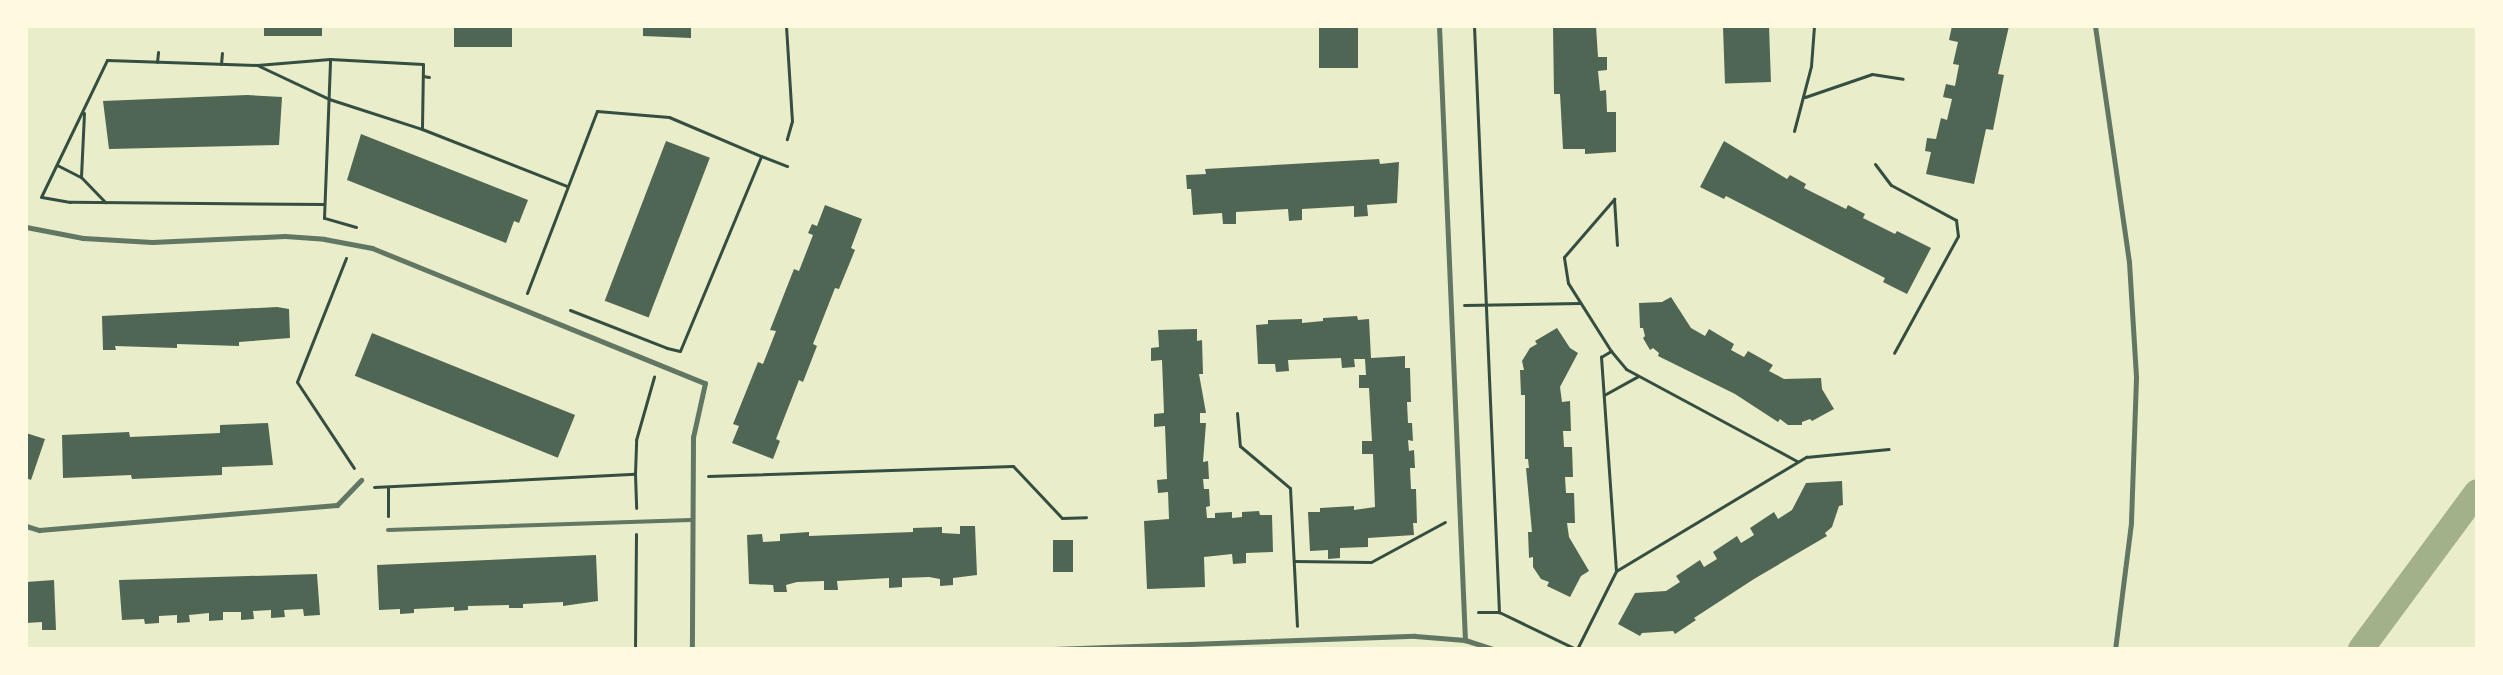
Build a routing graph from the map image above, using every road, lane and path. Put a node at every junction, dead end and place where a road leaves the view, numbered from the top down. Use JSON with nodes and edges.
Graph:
{"nodes":[{"id":1,"x":786,"y":26,"type":"edge"},
{"id":2,"x":1439,"y":26,"type":"edge"},
{"id":3,"x":1474,"y":26,"type":"edge"},
{"id":4,"x":1814,"y":26,"type":"edge"},
{"id":5,"x":2095,"y":26,"type":"edge"},
{"id":6,"x":158,"y":52,"type":"dead end"},
{"id":7,"x":222,"y":52,"type":"dead end"},
{"id":8,"x":330,"y":59,"type":"junction"},
{"id":9,"x":157,"y":62,"type":"junction"},
{"id":10,"x":221,"y":64,"type":"junction"},
{"id":11,"x":256,"y":65,"type":"junction"},
{"id":12,"x":423,"y":76,"type":"junction"},
{"id":13,"x":429,"y":77,"type":"dead end"},
{"id":14,"x":1903,"y":79,"type":"dead end"},
{"id":15,"x":1805,"y":97,"type":"junction"},
{"id":16,"x":329,"y":99,"type":"junction"},
{"id":17,"x":84,"y":109,"type":"junction"},
{"id":18,"x":422,"y":129,"type":"junction"},
{"id":19,"x":1794,"y":131,"type":"dead end"},
{"id":20,"x":787,"y":139,"type":"dead end"},
{"id":21,"x":761,"y":156,"type":"junction"},
{"id":22,"x":1875,"y":164,"type":"dead end"},
{"id":23,"x":57,"y":165,"type":"junction"},
{"id":24,"x":787,"y":166,"type":"dead end"},
{"id":25,"x":81,"y":177,"type":"junction"},
{"id":26,"x":567,"y":186,"type":"junction"},
{"id":27,"x":106,"y":202,"type":"junction"},
{"id":28,"x":324,"y":204,"type":"junction"},
{"id":29,"x":26,"y":227,"type":"edge"},
{"id":30,"x":356,"y":228,"type":"dead end"},
{"id":31,"x":351,"y":244,"type":"junction"},
{"id":32,"x":1617,"y":245,"type":"dead end"},
{"id":33,"x":534,"y":296,"type":"dead end"},
{"id":34,"x":1581,"y":303,"type":"junction"},
{"id":35,"x":1484,"y":305,"type":"junction"},
{"id":36,"x":560,"y":306,"type":"dead end"},
{"id":37,"x":1453,"y":306,"type":"junction"},
{"id":38,"x":667,"y":348,"type":"junction"},
{"id":39,"x":1611,"y":351,"type":"junction"},
{"id":40,"x":1894,"y":353,"type":"dead end"},
{"id":41,"x":659,"y":364,"type":"junction"},
{"id":42,"x":1638,"y":375,"type":"junction"},
{"id":43,"x":1604,"y":394,"type":"junction"},
{"id":44,"x":1237,"y":413,"type":"dead end"},
{"id":45,"x":1889,"y":449,"type":"dead end"},
{"id":46,"x":1797,"y":462,"type":"junction"},
{"id":47,"x":635,"y":474,"type":"dead end"},
{"id":48,"x":692,"y":476,"type":"junction"},
{"id":49,"x":361,"y":480,"type":"joint"},
{"id":50,"x":388,"y":487,"type":"dead end"},
{"id":51,"x":1461,"y":512,"type":"junction"},
{"id":52,"x":1086,"y":517,"type":"dead end"},
{"id":53,"x":691,"y":520,"type":"junction"},
{"id":54,"x":26,"y":526,"type":"edge"},
{"id":55,"x":388,"y":530,"type":"joint"},
{"id":56,"x":1294,"y":561,"type":"junction"},
{"id":57,"x":1616,"y":571,"type":"junction"},
{"id":58,"x":1464,"y":612,"type":"junction"},
{"id":59,"x":1499,"y":612,"type":"junction"},
{"id":60,"x":1465,"y":640,"type":"junction"},
{"id":61,"x":1298,"y":641,"type":"junction"},
{"id":62,"x":692,"y":649,"type":"edge"},
{"id":63,"x":1053,"y":649,"type":"edge"},
{"id":64,"x":1493,"y":649,"type":"edge"},
{"id":65,"x":1576,"y":649,"type":"edge"},
{"id":66,"x":2115,"y":649,"type":"edge"}],
"edges":[{"from":1,"to":20,"type":"path"},
{"from":2,"to":37,"type":"street"},
{"from":3,"to":35,"type":"path"},
{"from":4,"to":15,"type":"path"},
{"from":5,"to":66,"type":"street"},
{"from":6,"to":9,"type":"path"},
{"from":7,"to":10,"type":"path"},
{"from":8,"to":11,"type":"path"},
{"from":8,"to":12,"type":"path"},
{"from":8,"to":16,"type":"path"},
{"from":9,"to":10,"type":"path"},
{"from":9,"to":17,"type":"path"},
{"from":10,"to":11,"type":"path"},
{"from":11,"to":16,"type":"path"},
{"from":12,"to":13,"type":"path"},
{"from":12,"to":18,"type":"path"},
{"from":14,"to":15,"type":"path"},
{"from":15,"to":19,"type":"path"},
{"from":16,"to":18,"type":"path"},
{"from":16,"to":28,"type":"path"},
{"from":17,"to":23,"type":"path"},
{"from":17,"to":25,"type":"path"},
{"from":18,"to":26,"type":"path"},
{"from":21,"to":24,"type":"path"},
{"from":21,"to":26,"type":"path"},
{"from":21,"to":38,"type":"path"},
{"from":22,"to":40,"type":"path"},
{"from":23,"to":25,"type":"path"},
{"from":23,"to":27,"type":"path"},
{"from":25,"to":27,"type":"path"},
{"from":26,"to":33,"type":"path"},
{"from":27,"to":28,"type":"path"},
{"from":28,"to":30,"type":"path"},
{"from":29,"to":31,"type":"street"},
{"from":31,"to":41,"type":"street"},
{"from":31,"to":49,"type":"path"},
{"from":32,"to":34,"type":"path"},
{"from":34,"to":35,"type":"path"},
{"from":34,"to":39,"type":"path"},
{"from":35,"to":37,"type":"path"},
{"from":35,"to":59,"type":"path"},
{"from":36,"to":38,"type":"path"},
{"from":37,"to":51,"type":"street"},
{"from":38,"to":41,"type":"path"},
{"from":39,"to":42,"type":"path"},
{"from":39,"to":43,"type":"path"},
{"from":41,"to":47,"type":"path"},
{"from":41,"to":48,"type":"street"},
{"from":42,"to":43,"type":"path"},
{"from":42,"to":46,"type":"path"},
{"from":43,"to":57,"type":"path"},
{"from":44,"to":56,"type":"path"},
{"from":45,"to":46,"type":"path"},
{"from":46,"to":57,"type":"path"},
{"from":48,"to":52,"type":"path"},
{"from":48,"to":53,"type":"street"},
{"from":49,"to":54,"type":"street"},
{"from":50,"to":55,"type":"path"},
{"from":51,"to":56,"type":"path"},
{"from":51,"to":58,"type":"street"},
{"from":53,"to":55,"type":"lane"},
{"from":53,"to":62,"type":"street"},
{"from":56,"to":61,"type":"path"},
{"from":57,"to":65,"type":"path"},
{"from":58,"to":59,"type":"path"},
{"from":58,"to":60,"type":"street"},
{"from":59,"to":65,"type":"path"},
{"from":60,"to":61,"type":"street"},
{"from":60,"to":64,"type":"street"},
{"from":61,"to":63,"type":"street"}]}
